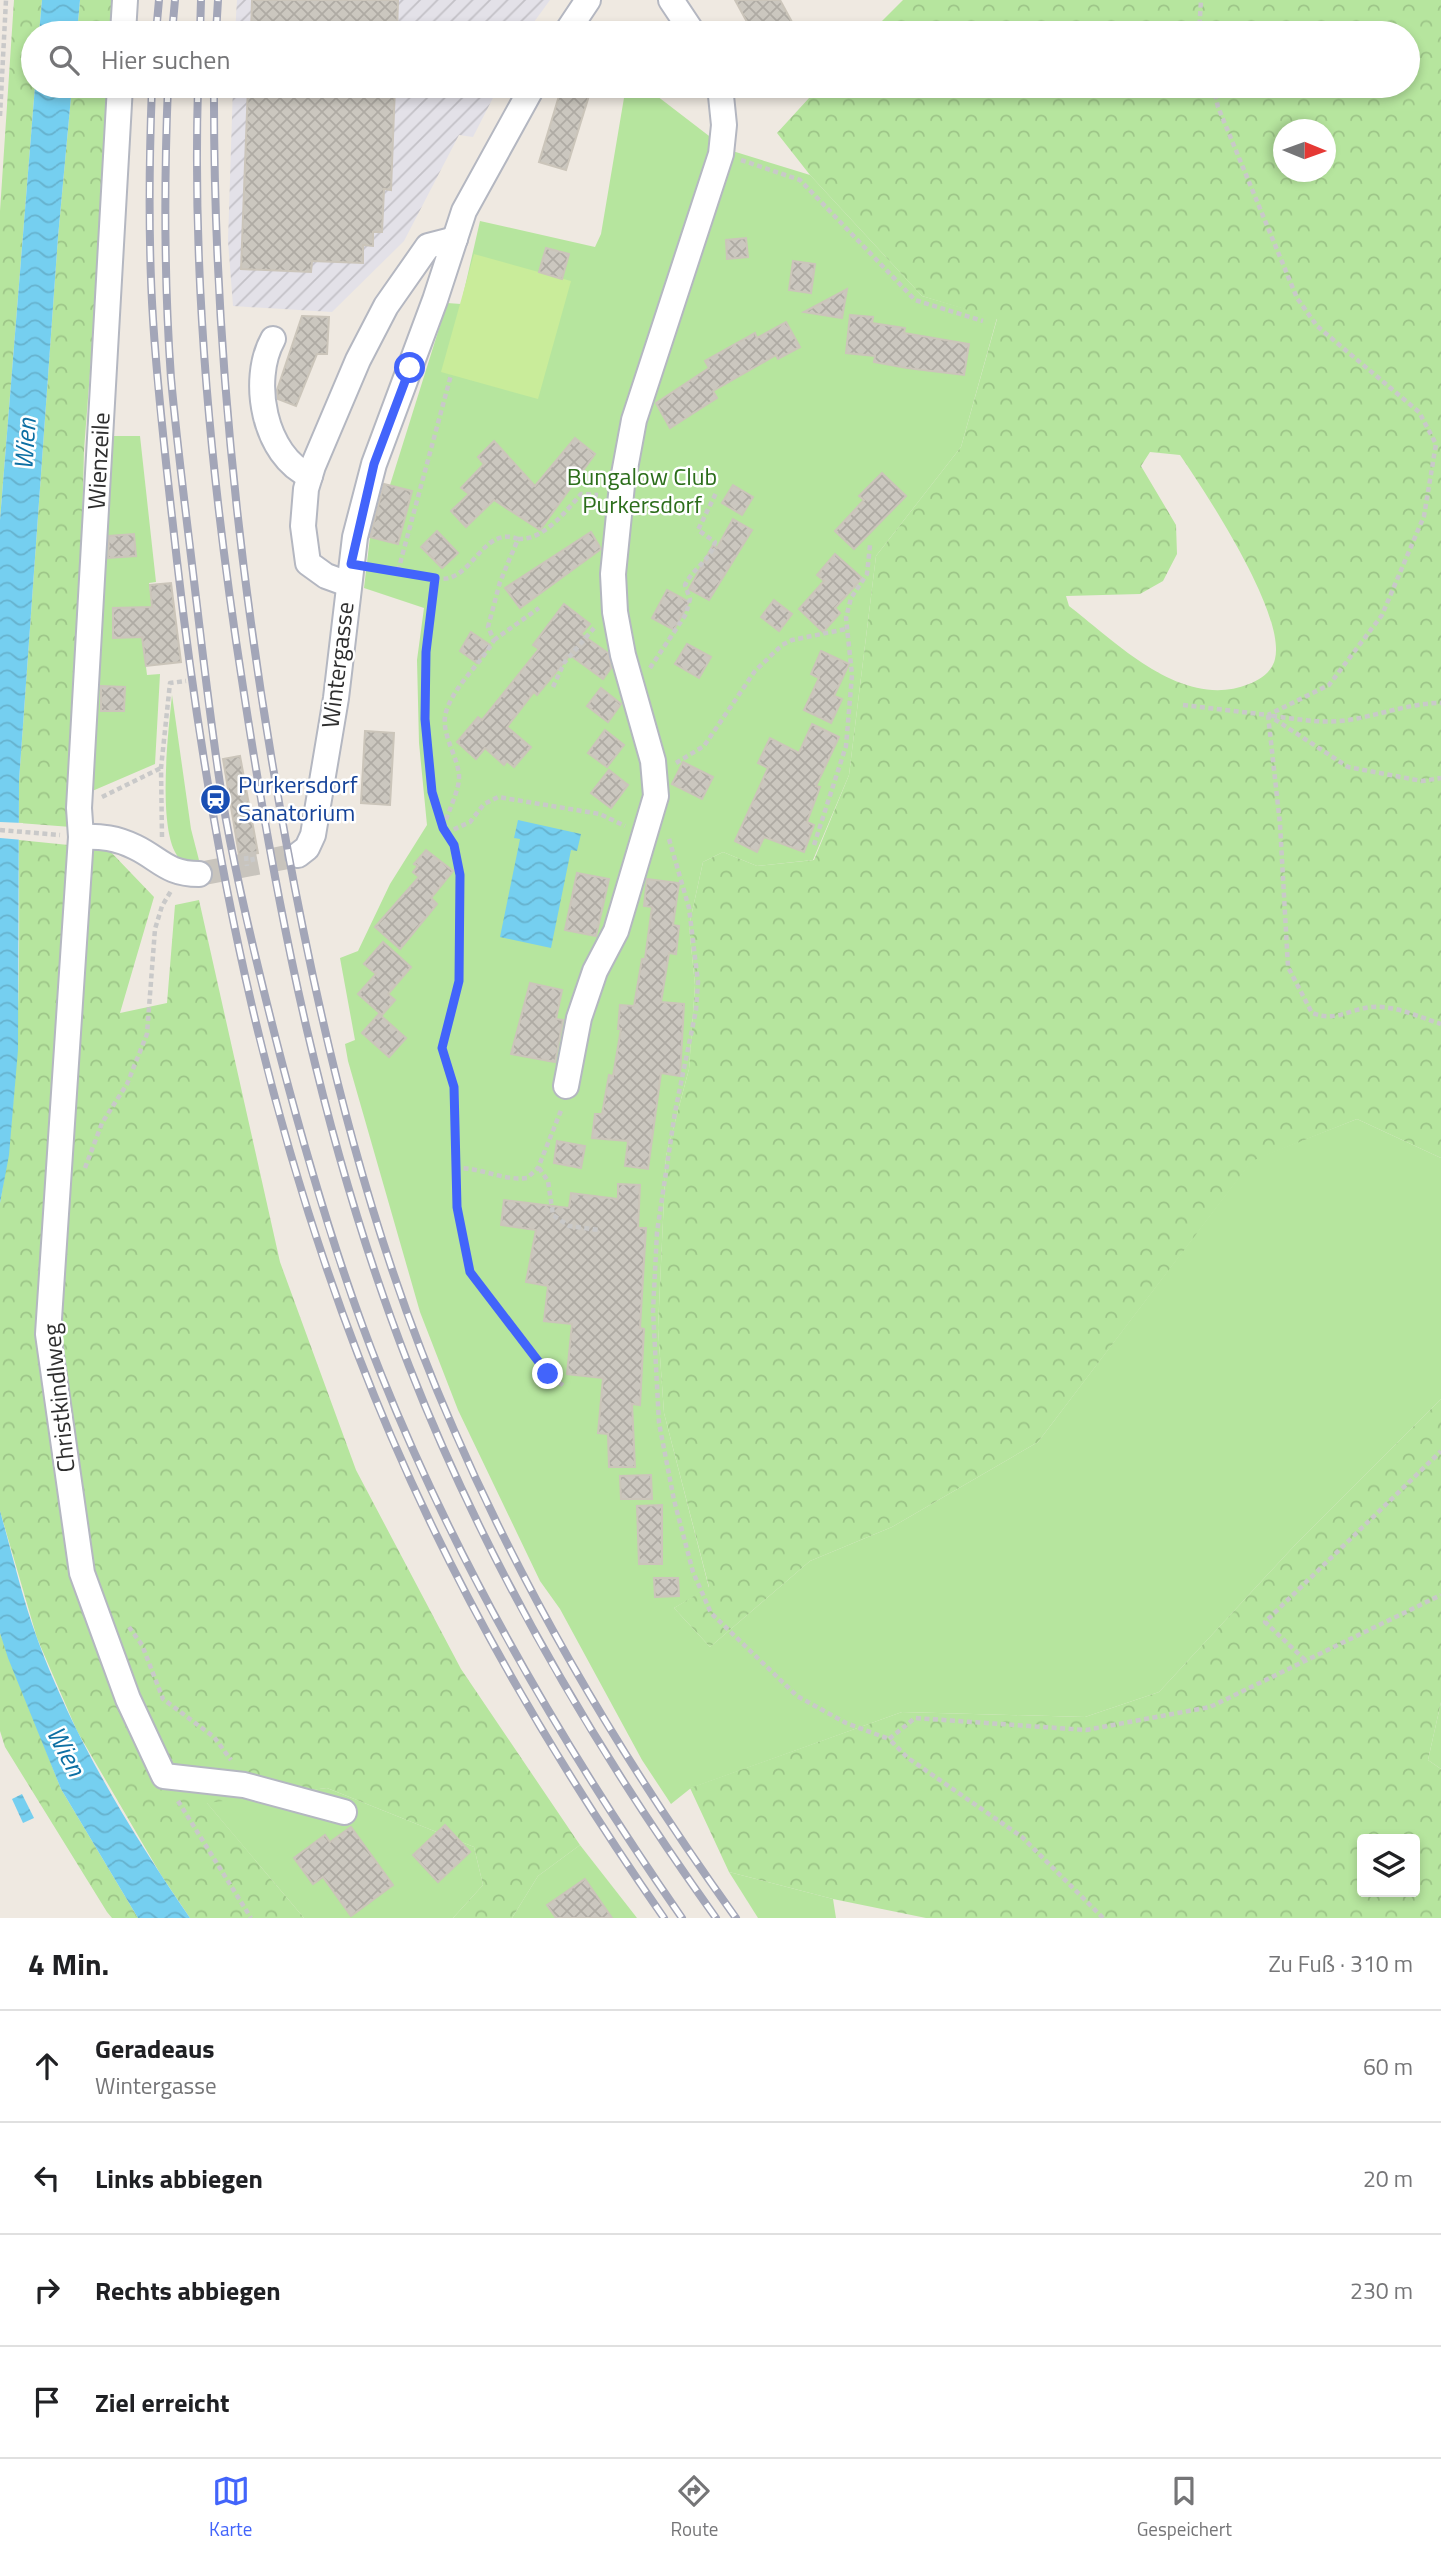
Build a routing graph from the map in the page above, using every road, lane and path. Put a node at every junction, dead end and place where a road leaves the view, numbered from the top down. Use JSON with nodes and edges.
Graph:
{"nodes":[{"id":1,"x":6,"y":0,"type":"edge"},
{"id":2,"x":125,"y":0,"type":"edge"},
{"id":3,"x":588,"y":0,"type":"edge"},
{"id":4,"x":671,"y":0,"type":"edge"},
{"id":5,"x":1201,"y":0,"type":"edge"},
{"id":6,"x":124,"y":21,"type":"edge"},
{"id":7,"x":574,"y":21,"type":"edge"},
{"id":8,"x":685,"y":21,"type":"edge"},
{"id":9,"x":1200,"y":21,"type":"edge"},
{"id":10,"x":119,"y":98,"type":"edge"},
{"id":11,"x":526,"y":98,"type":"edge"},
{"id":12,"x":721,"y":98,"type":"edge"},
{"id":13,"x":1216,"y":98,"type":"edge"},
{"id":14,"x":0,"y":116,"type":"edge"},
{"id":15,"x":721,"y":154,"type":"junction"},
{"id":16,"x":455,"y":240,"type":"junction"},
{"id":17,"x":983,"y":321,"type":"dead end"},
{"id":18,"x":273,"y":339,"type":"dead end"},
{"id":19,"x":451,"y":375,"type":"dead end"},
{"id":20,"x":1436,"y":444,"type":"junction"},
{"id":21,"x":1441,"y":451,"type":"edge"},
{"id":22,"x":310,"y":476,"type":"junction"},
{"id":23,"x":716,"y":493,"type":"dead end"},
{"id":24,"x":621,"y":500,"type":"junction"},
{"id":25,"x":518,"y":539,"type":"junction"},
{"id":26,"x":870,"y":545,"type":"dead end"},
{"id":27,"x":398,"y":571,"type":"junction"},
{"id":28,"x":349,"y":574,"type":"junction"},
{"id":29,"x":435,"y":578,"type":"junction"},
{"id":30,"x":539,"y":608,"type":"dead end"},
{"id":31,"x":615,"y":612,"type":"junction"},
{"id":32,"x":846,"y":629,"type":"junction"},
{"id":33,"x":494,"y":640,"type":"junction"},
{"id":34,"x":186,"y":681,"type":"dead end"},
{"id":35,"x":632,"y":686,"type":"junction"},
{"id":36,"x":553,"y":687,"type":"dead end"},
{"id":37,"x":1441,"y":703,"type":"edge"},
{"id":38,"x":1183,"y":705,"type":"dead end"},
{"id":39,"x":1268,"y":715,"type":"junction"},
{"id":40,"x":161,"y":768,"type":"junction"},
{"id":41,"x":1441,"y":778,"type":"edge"},
{"id":42,"x":656,"y":788,"type":"junction"},
{"id":43,"x":79,"y":808,"type":"junction"},
{"id":44,"x":0,"y":830,"type":"edge"},
{"id":45,"x":647,"y":830,"type":"junction"},
{"id":46,"x":445,"y":831,"type":"junction"},
{"id":47,"x":72,"y":836,"type":"junction"},
{"id":48,"x":814,"y":845,"type":"dead end"},
{"id":49,"x":298,"y":855,"type":"dead end"},
{"id":50,"x":246,"y":856,"type":"dead end"},
{"id":51,"x":252,"y":856,"type":"dead end"},
{"id":52,"x":180,"y":877,"type":"junction"},
{"id":53,"x":1441,"y":1024,"type":"edge"},
{"id":54,"x":566,"y":1086,"type":"joint"},
{"id":55,"x":538,"y":1167,"type":"junction"},
{"id":56,"x":455,"y":1168,"type":"junction"},
{"id":57,"x":83,"y":1173,"type":"dead end"},
{"id":58,"x":599,"y":1230,"type":"dead end"},
{"id":59,"x":564,"y":1386,"type":"dead end"},
{"id":60,"x":1441,"y":1451,"type":"edge"},
{"id":61,"x":1441,"y":1595,"type":"edge"},
{"id":62,"x":128,"y":1625,"type":"dead end"},
{"id":63,"x":1306,"y":1660,"type":"junction"},
{"id":64,"x":889,"y":1739,"type":"junction"},
{"id":65,"x":164,"y":1776,"type":"junction"},
{"id":66,"x":231,"y":1783,"type":"junction"},
{"id":67,"x":344,"y":1812,"type":"dead end"},
{"id":68,"x":251,"y":1918,"type":"edge"},
{"id":69,"x":1103,"y":1918,"type":"edge"}],
"edges":[{"from":1,"to":14,"type":"path"},
{"from":2,"to":6,"type":"street"},
{"from":3,"to":7,"type":"street"},
{"from":4,"to":8,"type":"street"},
{"from":5,"to":9,"type":"path"},
{"from":10,"to":43,"type":"street","name":"Wienzeile"},
{"from":11,"to":16,"type":"street","name":"Wintergasse"},
{"from":12,"to":15,"type":"street"},
{"from":13,"to":20,"type":"path"},
{"from":15,"to":17,"type":"path"},
{"from":15,"to":24,"type":"street"},
{"from":16,"to":22,"type":"street"},
{"from":16,"to":28,"type":"street","name":"Wintergasse"},
{"from":18,"to":22,"type":"street"},
{"from":19,"to":27,"type":"path"},
{"from":20,"to":21,"type":"path"},
{"from":20,"to":39,"type":"path"},
{"from":22,"to":28,"type":"street"},
{"from":23,"to":35,"type":"path"},
{"from":24,"to":25,"type":"path"},
{"from":24,"to":31,"type":"street"},
{"from":25,"to":29,"type":"path"},
{"from":25,"to":33,"type":"path"},
{"from":26,"to":32,"type":"path"},
{"from":27,"to":28,"type":"path"},
{"from":27,"to":29,"type":"path"},
{"from":28,"to":49,"type":"street","name":"Wintergasse"},
{"from":29,"to":46,"type":"path"},
{"from":30,"to":33,"type":"path"},
{"from":31,"to":35,"type":"street"},
{"from":31,"to":36,"type":"path"},
{"from":32,"to":42,"type":"path"},
{"from":32,"to":48,"type":"path"},
{"from":33,"to":46,"type":"path"},
{"from":34,"to":40,"type":"path"},
{"from":35,"to":42,"type":"street"},
{"from":37,"to":39,"type":"path"},
{"from":38,"to":39,"type":"path"},
{"from":39,"to":41,"type":"path"},
{"from":39,"to":53,"type":"path"},
{"from":40,"to":43,"type":"path"},
{"from":40,"to":52,"type":"path"},
{"from":42,"to":45,"type":"street"},
{"from":42,"to":64,"type":"path"},
{"from":43,"to":47,"type":"street","name":"Wienzeile"},
{"from":44,"to":47,"type":"path"},
{"from":45,"to":46,"type":"path"},
{"from":45,"to":54,"type":"street"},
{"from":46,"to":56,"type":"path"},
{"from":47,"to":52,"type":"street"},
{"from":47,"to":65,"type":"street","name":"Christkindlweg"},
{"from":50,"to":51,"type":"path"},
{"from":52,"to":57,"type":"path"},
{"from":54,"to":55,"type":"path"},
{"from":55,"to":56,"type":"path"},
{"from":55,"to":58,"type":"path"},
{"from":56,"to":59,"type":"path"},
{"from":60,"to":63,"type":"path"},
{"from":61,"to":63,"type":"path"},
{"from":62,"to":66,"type":"path"},
{"from":63,"to":64,"type":"path"},
{"from":64,"to":69,"type":"path"},
{"from":65,"to":66,"type":"street"},
{"from":65,"to":68,"type":"path"},
{"from":66,"to":67,"type":"street"}]}
